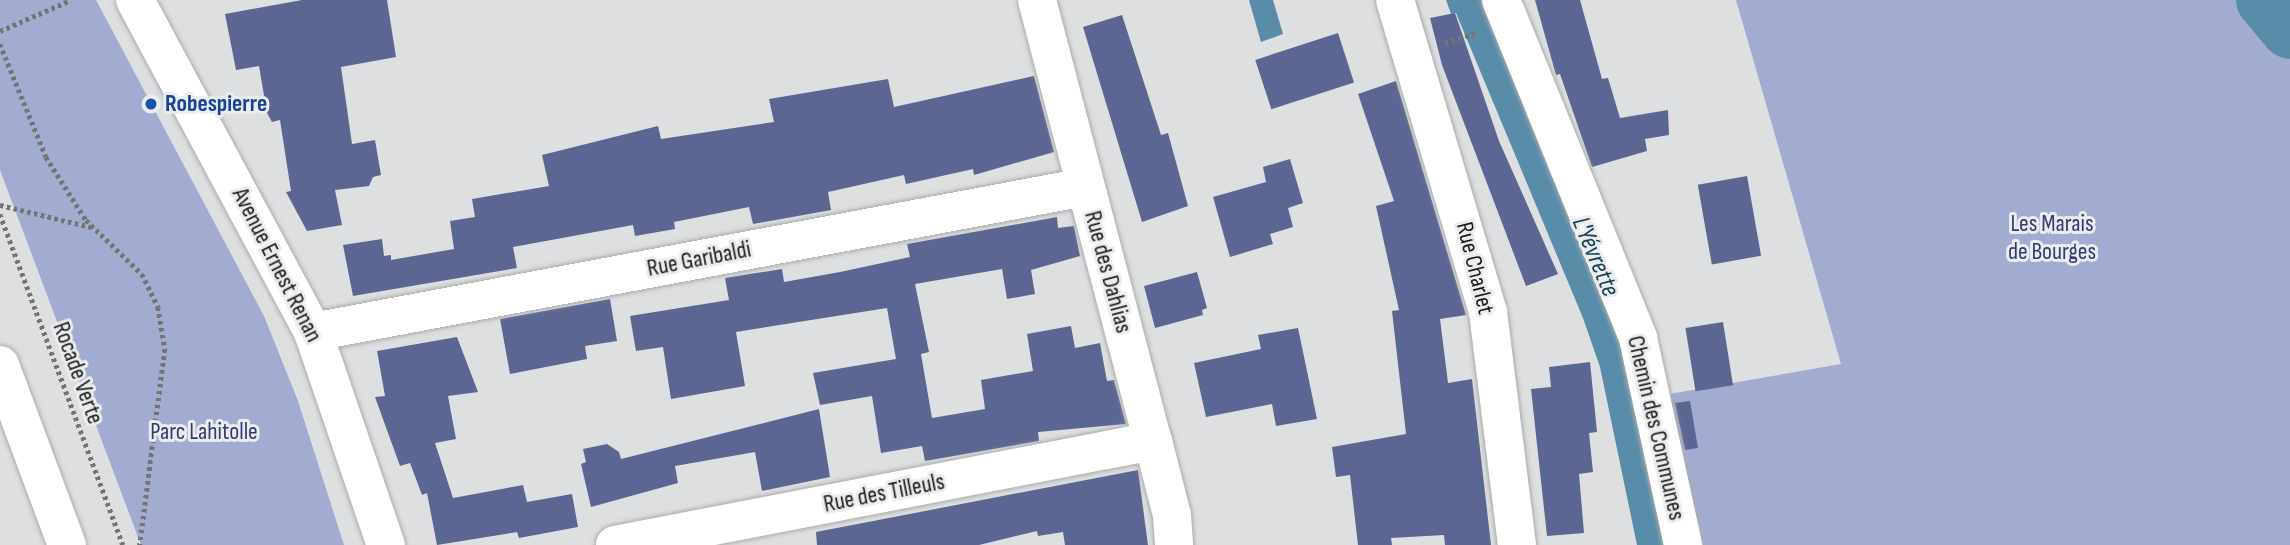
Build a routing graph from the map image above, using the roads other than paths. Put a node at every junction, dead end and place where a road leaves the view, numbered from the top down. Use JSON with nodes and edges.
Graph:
{"nodes":[{"id":1,"x":135,"y":0,"type":"edge"},
{"id":2,"x":1037,"y":0,"type":"edge"},
{"id":3,"x":1395,"y":0,"type":"edge"},
{"id":4,"x":1501,"y":0,"type":"edge"},
{"id":5,"x":1085,"y":187,"type":"junction"},
{"id":6,"x":313,"y":332,"type":"junction"},
{"id":7,"x":0,"y":365,"type":"edge"},
{"id":8,"x":1153,"y":441,"type":"junction"},
{"id":9,"x":67,"y":545,"type":"edge"},
{"id":10,"x":386,"y":545,"type":"edge"},
{"id":11,"x":615,"y":545,"type":"edge"},
{"id":12,"x":1174,"y":545,"type":"edge"},
{"id":13,"x":1517,"y":545,"type":"edge"},
{"id":14,"x":1683,"y":545,"type":"edge"}],
"edges":[{"from":1,"to":6,"type":"street","name":"Avenue Ernest Renan"},
{"from":2,"to":5,"type":"street","name":"Rue des Dahlias"},
{"from":3,"to":13,"type":"street","name":"Rue Charlet"},
{"from":4,"to":14,"type":"street","name":"Chemin des Communes"},
{"from":5,"to":6,"type":"street","name":"Rue Garibaldi"},
{"from":5,"to":8,"type":"street","name":"Rue des Dahlias"},
{"from":6,"to":10,"type":"street","name":"Avenue Ernest Renan"},
{"from":7,"to":9,"type":"street"},
{"from":8,"to":11,"type":"street","name":"Rue des Tilleuls"},
{"from":8,"to":12,"type":"street","name":"Rue des Dahlias"}]}
